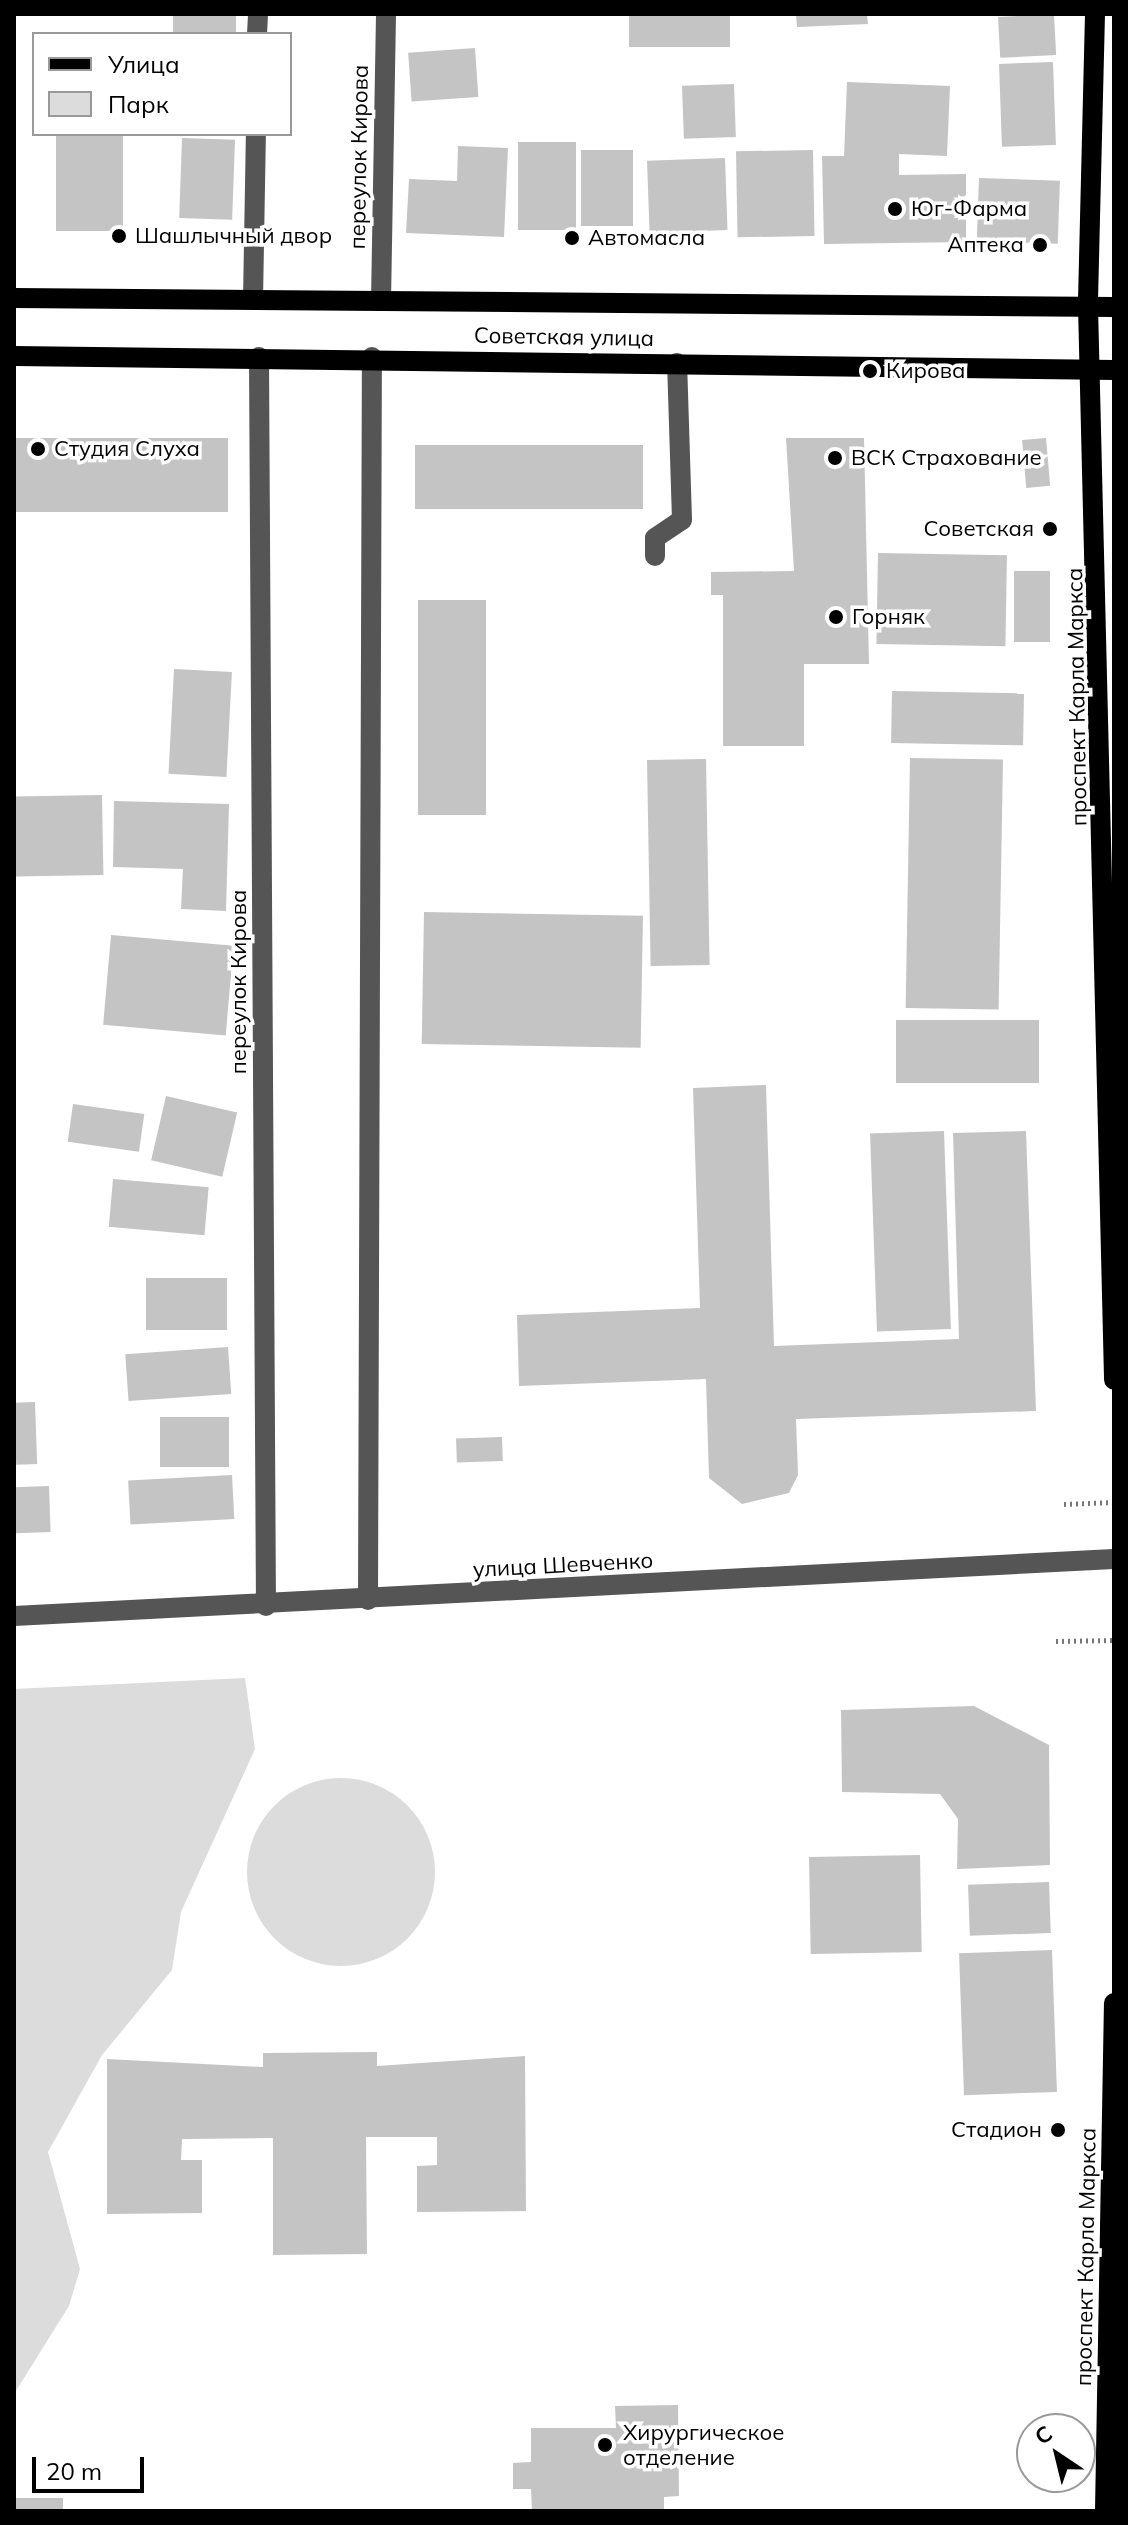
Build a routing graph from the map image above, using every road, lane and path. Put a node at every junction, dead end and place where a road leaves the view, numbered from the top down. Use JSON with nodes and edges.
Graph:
{"nodes":[{"id":1,"x":386,"y":14,"type":"edge"},
{"id":2,"x":1095,"y":14,"type":"edge"},
{"id":3,"x":256,"y":136,"type":"edge"},
{"id":4,"x":14,"y":298,"type":"edge"},
{"id":5,"x":253,"y":300,"type":"junction"},
{"id":6,"x":381,"y":301,"type":"junction"},
{"id":7,"x":1088,"y":306,"type":"junction"},
{"id":8,"x":1114,"y":307,"type":"edge"},
{"id":9,"x":14,"y":356,"type":"edge"},
{"id":10,"x":259,"y":357,"type":"junction"},
{"id":11,"x":372,"y":357,"type":"junction"},
{"id":12,"x":677,"y":363,"type":"junction"},
{"id":13,"x":1092,"y":370,"type":"junction"},
{"id":14,"x":1114,"y":370,"type":"edge"},
{"id":15,"x":655,"y":556,"type":"dead end"},
{"id":16,"x":1114,"y":1380,"type":"edge"},
{"id":17,"x":1114,"y":1502,"type":"edge"},
{"id":18,"x":1064,"y":1504,"type":"dead end"},
{"id":19,"x":1114,"y":1559,"type":"edge"},
{"id":20,"x":368,"y":1600,"type":"junction"},
{"id":21,"x":266,"y":1606,"type":"junction"},
{"id":22,"x":14,"y":1616,"type":"edge"},
{"id":23,"x":1114,"y":1640,"type":"edge"},
{"id":24,"x":1056,"y":1641,"type":"dead end"},
{"id":25,"x":1114,"y":2003,"type":"edge"},
{"id":26,"x":1105,"y":2511,"type":"edge"}],
"edges":[{"from":1,"to":6,"type":"street","name":"переулок Кирова"},
{"from":2,"to":7,"type":"main road","name":"проспект Карла Маркса"},
{"from":3,"to":5,"type":"street"},
{"from":4,"to":5,"type":"main road","name":"Советская улица"},
{"from":5,"to":6,"type":"main road","name":"Советская улица"},
{"from":6,"to":7,"type":"main road","name":"Советская улица"},
{"from":7,"to":8,"type":"main road","name":"Советская улица"},
{"from":7,"to":13,"type":"main road","name":"проспект Карла Маркса"},
{"from":9,"to":10,"type":"main road","name":"Советская улица"},
{"from":10,"to":11,"type":"main road","name":"Советская улица"},
{"from":10,"to":21,"type":"street","name":"переулок Кирова"},
{"from":11,"to":12,"type":"main road","name":"Советская улица"},
{"from":11,"to":20,"type":"street"},
{"from":12,"to":13,"type":"main road","name":"Советская улица"},
{"from":12,"to":15,"type":"street"},
{"from":13,"to":14,"type":"main road","name":"Советская улица"},
{"from":13,"to":16,"type":"main road","name":"проспект Карла Маркса"},
{"from":17,"to":18,"type":"path"},
{"from":19,"to":20,"type":"street","name":"улица Шевченко"},
{"from":20,"to":21,"type":"street","name":"улица Шевченко"},
{"from":21,"to":22,"type":"street","name":"улица Шевченко"},
{"from":23,"to":24,"type":"path"},
{"from":25,"to":26,"type":"main road","name":"проспект Карла Маркса"}]}
